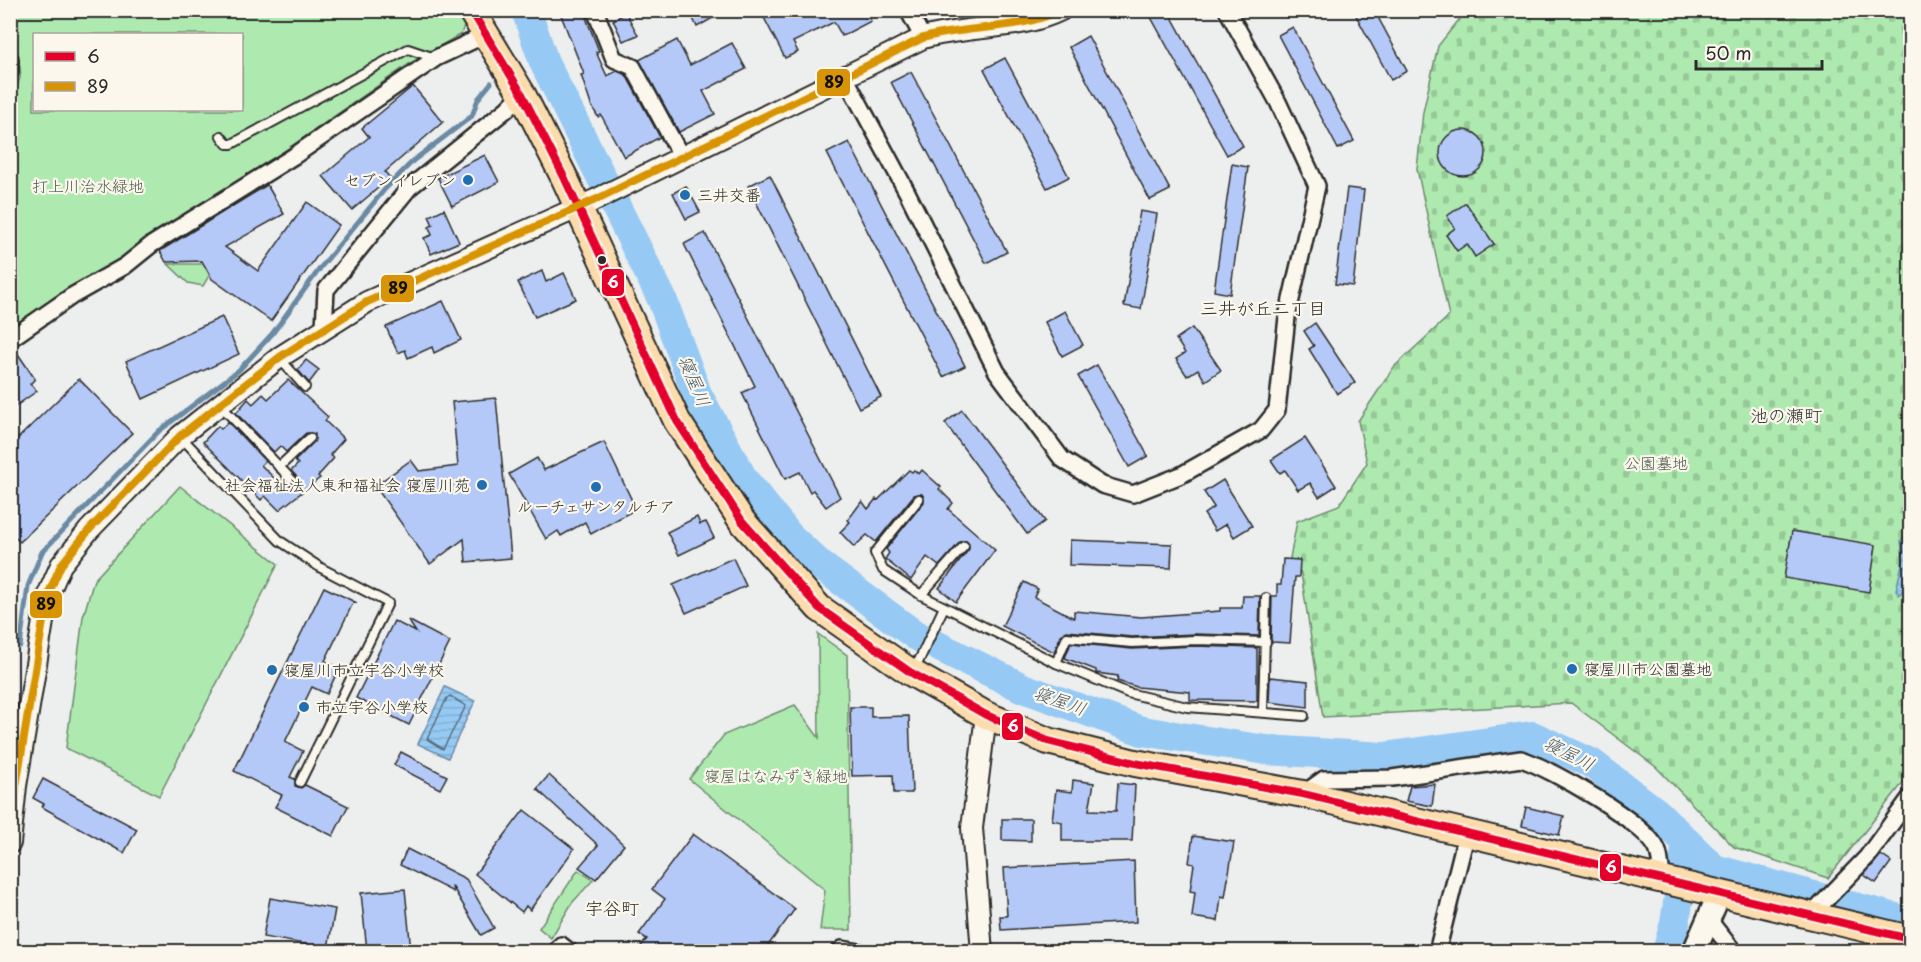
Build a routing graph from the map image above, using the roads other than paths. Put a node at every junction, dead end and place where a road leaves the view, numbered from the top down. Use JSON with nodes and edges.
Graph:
{"nodes":[{"id":1,"x":908,"y":10,"type":"edge"},
{"id":2,"x":1061,"y":10,"type":"edge"},
{"id":3,"x":1227,"y":10,"type":"edge"},
{"id":4,"x":601,"y":13,"type":"edge"},
{"id":5,"x":476,"y":17,"type":"edge"},
{"id":6,"x":923,"y":38,"type":"junction"},
{"id":7,"x":436,"y":58,"type":"junction"},
{"id":8,"x":10,"y":59,"type":"edge"},
{"id":9,"x":10,"y":72,"type":"edge"},
{"id":10,"x":844,"y":75,"type":"junction"},
{"id":11,"x":522,"y":94,"type":"junction"},
{"id":12,"x":220,"y":136,"type":"dead end"},
{"id":13,"x":681,"y":156,"type":"junction"},
{"id":14,"x":587,"y":204,"type":"junction"},
{"id":15,"x":324,"y":327,"type":"junction"},
{"id":16,"x":10,"y":339,"type":"edge"},
{"id":17,"x":279,"y":358,"type":"junction"},
{"id":18,"x":305,"y":387,"type":"dead end"},
{"id":19,"x":220,"y":405,"type":"junction"},
{"id":20,"x":180,"y":436,"type":"junction"},
{"id":21,"x":310,"y":438,"type":"dead end"},
{"id":22,"x":279,"y":467,"type":"junction"},
{"id":23,"x":292,"y":480,"type":"dead end"},
{"id":24,"x":919,"y":499,"type":"dead end"},
{"id":25,"x":964,"y":546,"type":"dead end"},
{"id":26,"x":921,"y":595,"type":"junction"},
{"id":27,"x":1266,"y":598,"type":"dead end"},
{"id":28,"x":944,"y":607,"type":"junction"},
{"id":29,"x":1266,"y":642,"type":"junction"},
{"id":30,"x":918,"y":663,"type":"junction"},
{"id":31,"x":1056,"y":663,"type":"junction"},
{"id":32,"x":1263,"y":712,"type":"junction"},
{"id":33,"x":986,"y":715,"type":"junction"},
{"id":34,"x":1304,"y":716,"type":"dead end"},
{"id":35,"x":300,"y":782,"type":"dead end"},
{"id":36,"x":1304,"y":794,"type":"junction"},
{"id":37,"x":1911,"y":798,"type":"edge"},
{"id":38,"x":1467,"y":832,"type":"junction"},
{"id":39,"x":10,"y":843,"type":"edge"},
{"id":40,"x":1664,"y":882,"type":"junction"},
{"id":41,"x":1709,"y":892,"type":"junction"},
{"id":42,"x":1817,"y":909,"type":"junction"},
{"id":43,"x":1708,"y":919,"type":"junction"},
{"id":44,"x":1911,"y":939,"type":"edge"},
{"id":45,"x":556,"y":951,"type":"edge"},
{"id":46,"x":570,"y":951,"type":"edge"},
{"id":47,"x":839,"y":951,"type":"edge"},
{"id":48,"x":860,"y":951,"type":"edge"},
{"id":49,"x":982,"y":951,"type":"edge"},
{"id":50,"x":1437,"y":951,"type":"edge"},
{"id":51,"x":1694,"y":951,"type":"edge"},
{"id":52,"x":1734,"y":951,"type":"edge"}],
"edges":[{"from":1,"to":6,"type":"street"},
{"from":2,"to":6,"type":"street"},
{"from":3,"to":10,"type":"street"},
{"from":4,"to":13,"type":"street"},
{"from":5,"to":7,"type":"street"},
{"from":5,"to":11,"type":"main road"},
{"from":6,"to":10,"type":"street"},
{"from":7,"to":12,"type":"lane"},
{"from":7,"to":16,"type":"street"},
{"from":8,"to":9,"type":"street"},
{"from":10,"to":13,"type":"street"},
{"from":11,"to":14,"type":"main road"},
{"from":11,"to":15,"type":"street"},
{"from":13,"to":14,"type":"street"},
{"from":14,"to":15,"type":"street"},
{"from":14,"to":30,"type":"main road"},
{"from":15,"to":17,"type":"street"},
{"from":17,"to":18,"type":"lane"},
{"from":17,"to":19,"type":"street"},
{"from":19,"to":20,"type":"street"},
{"from":19,"to":22,"type":"lane"},
{"from":20,"to":35,"type":"lane"},
{"from":20,"to":39,"type":"street"},
{"from":21,"to":22,"type":"lane"},
{"from":22,"to":23,"type":"lane"},
{"from":24,"to":26,"type":"lane"},
{"from":25,"to":26,"type":"lane"},
{"from":26,"to":28,"type":"lane"},
{"from":27,"to":29,"type":"lane"},
{"from":28,"to":30,"type":"lane"},
{"from":28,"to":31,"type":"lane"},
{"from":29,"to":31,"type":"lane"},
{"from":29,"to":32,"type":"lane"},
{"from":30,"to":33,"type":"main road"},
{"from":31,"to":32,"type":"lane"},
{"from":32,"to":34,"type":"lane"},
{"from":33,"to":36,"type":"main road"},
{"from":33,"to":49,"type":"street"},
{"from":36,"to":38,"type":"main road"},
{"from":36,"to":40,"type":"street"},
{"from":37,"to":42,"type":"street"},
{"from":38,"to":40,"type":"main road"},
{"from":38,"to":50,"type":"street"},
{"from":40,"to":41,"type":"main road"},
{"from":41,"to":42,"type":"main road"},
{"from":41,"to":43,"type":"main road"},
{"from":42,"to":44,"type":"main road"},
{"from":43,"to":51,"type":"main road"},
{"from":43,"to":52,"type":"street"},
{"from":45,"to":46,"type":"street"},
{"from":47,"to":48,"type":"street"}]}
